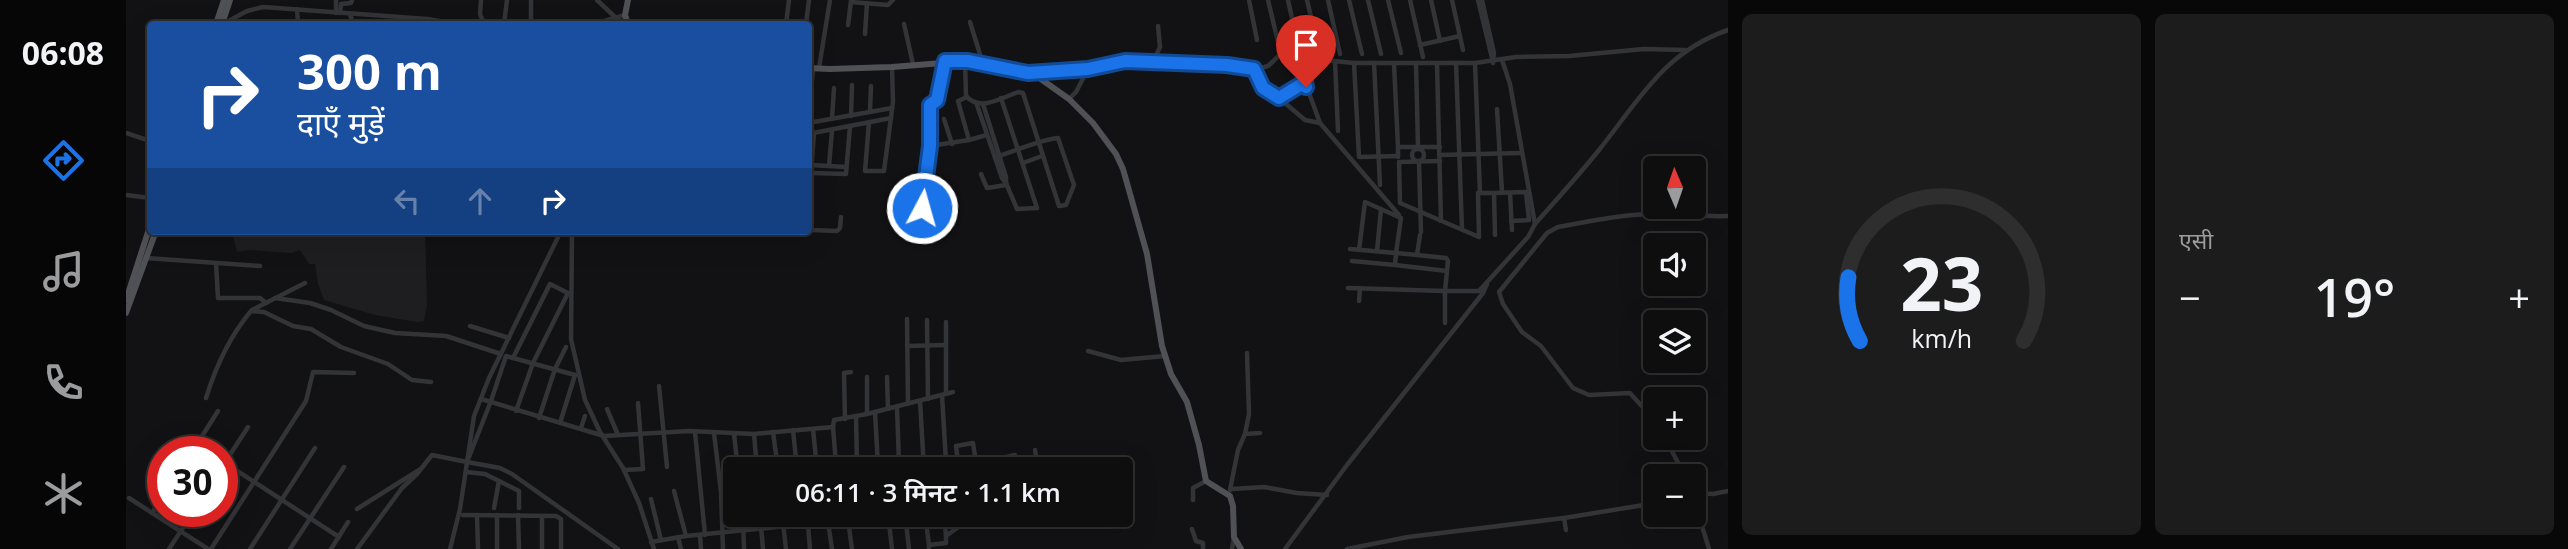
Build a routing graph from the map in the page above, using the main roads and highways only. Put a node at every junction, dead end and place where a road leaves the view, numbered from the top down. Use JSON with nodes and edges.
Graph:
{"nodes":[{"id":1,"x":224,"y":0,"type":"edge"},
{"id":2,"x":230,"y":0,"type":"edge"},
{"id":3,"x":628,"y":0,"type":"edge"},
{"id":4,"x":221,"y":20,"type":"edge"},
{"id":5,"x":627,"y":21,"type":"edge"},
{"id":6,"x":813,"y":68,"type":"edge"},
{"id":7,"x":147,"y":235,"type":"edge"},
{"id":8,"x":155,"y":235,"type":"edge"},
{"id":9,"x":126,"y":300,"type":"edge"},
{"id":10,"x":126,"y":313,"type":"edge"},
{"id":11,"x":1241,"y":549,"type":"edge"}],
"edges":[{"from":1,"to":4,"type":"main road"},
{"from":2,"to":4,"type":"main road"},
{"from":3,"to":5,"type":"main road"},
{"from":6,"to":11,"type":"main road"},
{"from":7,"to":9,"type":"main road"},
{"from":8,"to":10,"type":"main road"}]}
